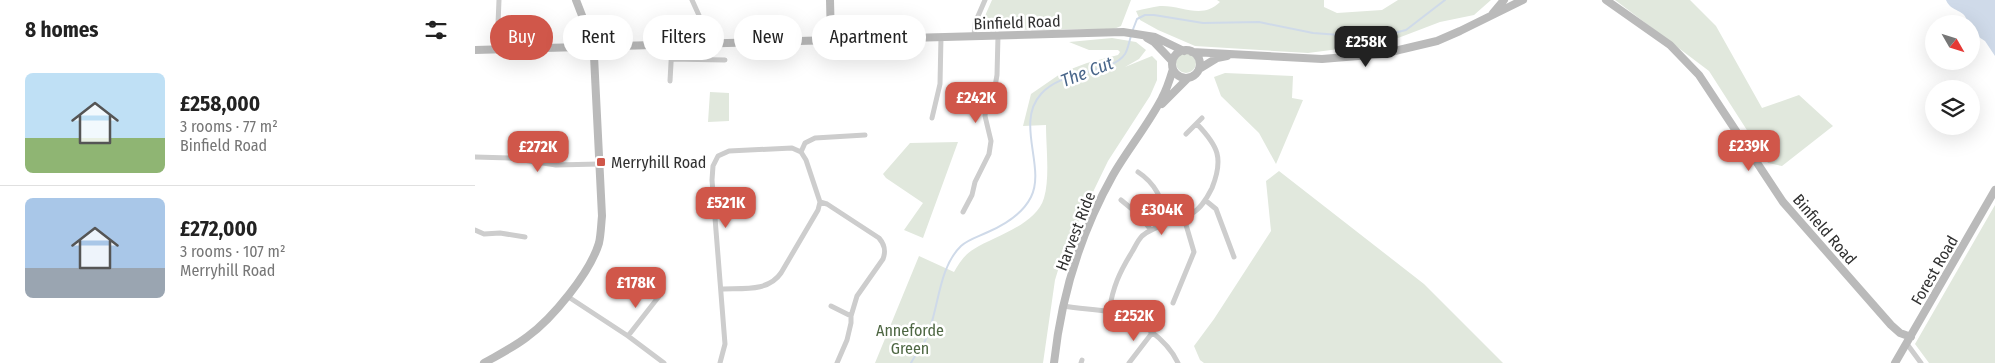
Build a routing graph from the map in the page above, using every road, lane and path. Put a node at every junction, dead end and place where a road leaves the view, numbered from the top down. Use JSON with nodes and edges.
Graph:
{"nodes":[{"id":1,"x":499,"y":0,"type":"edge"},
{"id":2,"x":576,"y":0,"type":"edge"},
{"id":3,"x":692,"y":0,"type":"edge"},
{"id":4,"x":830,"y":0,"type":"edge"},
{"id":5,"x":985,"y":0,"type":"edge"},
{"id":6,"x":1504,"y":0,"type":"edge"},
{"id":7,"x":1523,"y":0,"type":"edge"},
{"id":8,"x":1606,"y":0,"type":"edge"},
{"id":9,"x":498,"y":15,"type":"edge"},
{"id":10,"x":582,"y":15,"type":"edge"},
{"id":11,"x":699,"y":15,"type":"edge"},
{"id":12,"x":830,"y":15,"type":"edge"},
{"id":13,"x":1489,"y":16,"type":"junction"},
{"id":14,"x":1140,"y":34,"type":"junction"},
{"id":15,"x":998,"y":36,"type":"junction"},
{"id":16,"x":941,"y":37,"type":"junction"},
{"id":17,"x":974,"y":37,"type":"junction"},
{"id":18,"x":926,"y":38,"type":"edge"},
{"id":19,"x":812,"y":41,"type":"edge"},
{"id":20,"x":724,"y":44,"type":"edge"},
{"id":21,"x":563,"y":48,"type":"edge"},
{"id":22,"x":475,"y":50,"type":"edge"},
{"id":23,"x":1188,"y":52,"type":"junction"},
{"id":24,"x":1231,"y":55,"type":"junction"},
{"id":25,"x":593,"y":60,"type":"edge"},
{"id":26,"x":671,"y":60,"type":"edge"},
{"id":27,"x":1173,"y":65,"type":"junction"},
{"id":28,"x":1199,"y":69,"type":"junction"},
{"id":29,"x":1188,"y":78,"type":"junction"},
{"id":30,"x":670,"y":81,"type":"dead end"},
{"id":31,"x":932,"y":118,"type":"dead end"},
{"id":32,"x":1203,"y":118,"type":"dead end"},
{"id":33,"x":1149,"y":119,"type":"junction"},
{"id":34,"x":1197,"y":124,"type":"junction"},
{"id":35,"x":1186,"y":134,"type":"dead end"},
{"id":36,"x":865,"y":135,"type":"dead end"},
{"id":37,"x":801,"y":152,"type":"junction"},
{"id":38,"x":475,"y":157,"type":"edge"},
{"id":39,"x":599,"y":164,"type":"junction"},
{"id":40,"x":1138,"y":172,"type":"dead end"},
{"id":41,"x":1995,"y":190,"type":"edge"},
{"id":42,"x":1121,"y":200,"type":"dead end"},
{"id":43,"x":1205,"y":200,"type":"junction"},
{"id":44,"x":820,"y":202,"type":"junction"},
{"id":45,"x":963,"y":212,"type":"dead end"},
{"id":46,"x":1184,"y":218,"type":"junction"},
{"id":47,"x":1169,"y":223,"type":"junction"},
{"id":48,"x":475,"y":230,"type":"edge"},
{"id":49,"x":1151,"y":230,"type":"junction"},
{"id":50,"x":525,"y":237,"type":"dead end"},
{"id":51,"x":1234,"y":257,"type":"dead end"},
{"id":52,"x":721,"y":289,"type":"junction"},
{"id":53,"x":660,"y":295,"type":"dead end"},
{"id":54,"x":567,"y":296,"type":"junction"},
{"id":55,"x":1173,"y":303,"type":"dead end"},
{"id":56,"x":831,"y":306,"type":"dead end"},
{"id":57,"x":1064,"y":306,"type":"junction"},
{"id":58,"x":1109,"y":312,"type":"junction"},
{"id":59,"x":851,"y":316,"type":"junction"},
{"id":60,"x":1152,"y":333,"type":"junction"},
{"id":61,"x":628,"y":336,"type":"junction"},
{"id":62,"x":1909,"y":341,"type":"junction"},
{"id":63,"x":484,"y":363,"type":"edge"},
{"id":64,"x":663,"y":363,"type":"edge"},
{"id":65,"x":720,"y":363,"type":"edge"},
{"id":66,"x":837,"y":363,"type":"edge"},
{"id":67,"x":1055,"y":363,"type":"edge"},
{"id":68,"x":1129,"y":363,"type":"edge"},
{"id":69,"x":1178,"y":363,"type":"edge"},
{"id":70,"x":1895,"y":363,"type":"edge"},
{"id":71,"x":1921,"y":363,"type":"edge"}],
"edges":[{"from":1,"to":9,"type":"street"},
{"from":2,"to":10,"type":"main road"},
{"from":3,"to":11,"type":"street"},
{"from":4,"to":12,"type":"main road"},
{"from":5,"to":17,"type":"street"},
{"from":6,"to":13,"type":"main road","name":"Binfield Road"},
{"from":7,"to":13,"type":"main road","name":"Binfield Road"},
{"from":8,"to":62,"type":"main road","name":"Binfield Road"},
{"from":13,"to":24,"type":"main road","name":"Binfield Road"},
{"from":14,"to":15,"type":"main road","name":"Binfield Road"},
{"from":14,"to":23,"type":"main road","name":"Binfield Road"},
{"from":14,"to":27,"type":"main road","name":"Binfield Road"},
{"from":15,"to":17,"type":"main road","name":"Binfield Road"},
{"from":15,"to":45,"type":"street"},
{"from":16,"to":17,"type":"main road","name":"Binfield Road"},
{"from":16,"to":18,"type":"main road","name":"Binfield Road"},
{"from":16,"to":31,"type":"street"},
{"from":19,"to":20,"type":"main road","name":"Binfield Road"},
{"from":21,"to":22,"type":"main road","name":"Binfield Road"},
{"from":23,"to":24,"type":"main road","name":"Binfield Road"},
{"from":23,"to":27,"type":"main road"},
{"from":23,"to":28,"type":"main road"},
{"from":24,"to":28,"type":"main road","name":"Binfield Road"},
{"from":25,"to":39,"type":"main road"},
{"from":26,"to":30,"type":"street"},
{"from":27,"to":29,"type":"main road"},
{"from":27,"to":33,"type":"main road","name":"Harvest Ride"},
{"from":28,"to":29,"type":"main road"},
{"from":29,"to":33,"type":"main road","name":"Harvest Ride"},
{"from":32,"to":34,"type":"street"},
{"from":33,"to":57,"type":"main road","name":"Harvest Ride"},
{"from":34,"to":35,"type":"street"},
{"from":34,"to":43,"type":"street"},
{"from":36,"to":37,"type":"street"},
{"from":37,"to":44,"type":"street"},
{"from":37,"to":52,"type":"street"},
{"from":38,"to":39,"type":"street"},
{"from":39,"to":54,"type":"main road"},
{"from":40,"to":47,"type":"street"},
{"from":41,"to":62,"type":"main road","name":"Forest Road"},
{"from":42,"to":49,"type":"street"},
{"from":43,"to":46,"type":"street"},
{"from":43,"to":51,"type":"street"},
{"from":44,"to":52,"type":"street"},
{"from":44,"to":59,"type":"street"},
{"from":46,"to":47,"type":"street"},
{"from":46,"to":55,"type":"street"},
{"from":47,"to":49,"type":"street"},
{"from":48,"to":50,"type":"street"},
{"from":49,"to":58,"type":"street"},
{"from":52,"to":65,"type":"street"},
{"from":53,"to":61,"type":"street"},
{"from":54,"to":61,"type":"street"},
{"from":54,"to":63,"type":"main road"},
{"from":56,"to":59,"type":"street"},
{"from":57,"to":58,"type":"street"},
{"from":57,"to":67,"type":"main road","name":"Harvest Ride"},
{"from":58,"to":60,"type":"street"},
{"from":59,"to":66,"type":"street"},
{"from":60,"to":68,"type":"street"},
{"from":60,"to":69,"type":"street"},
{"from":61,"to":64,"type":"street"},
{"from":62,"to":70,"type":"main road","name":"Forest Road"},
{"from":62,"to":71,"type":"street"}]}
